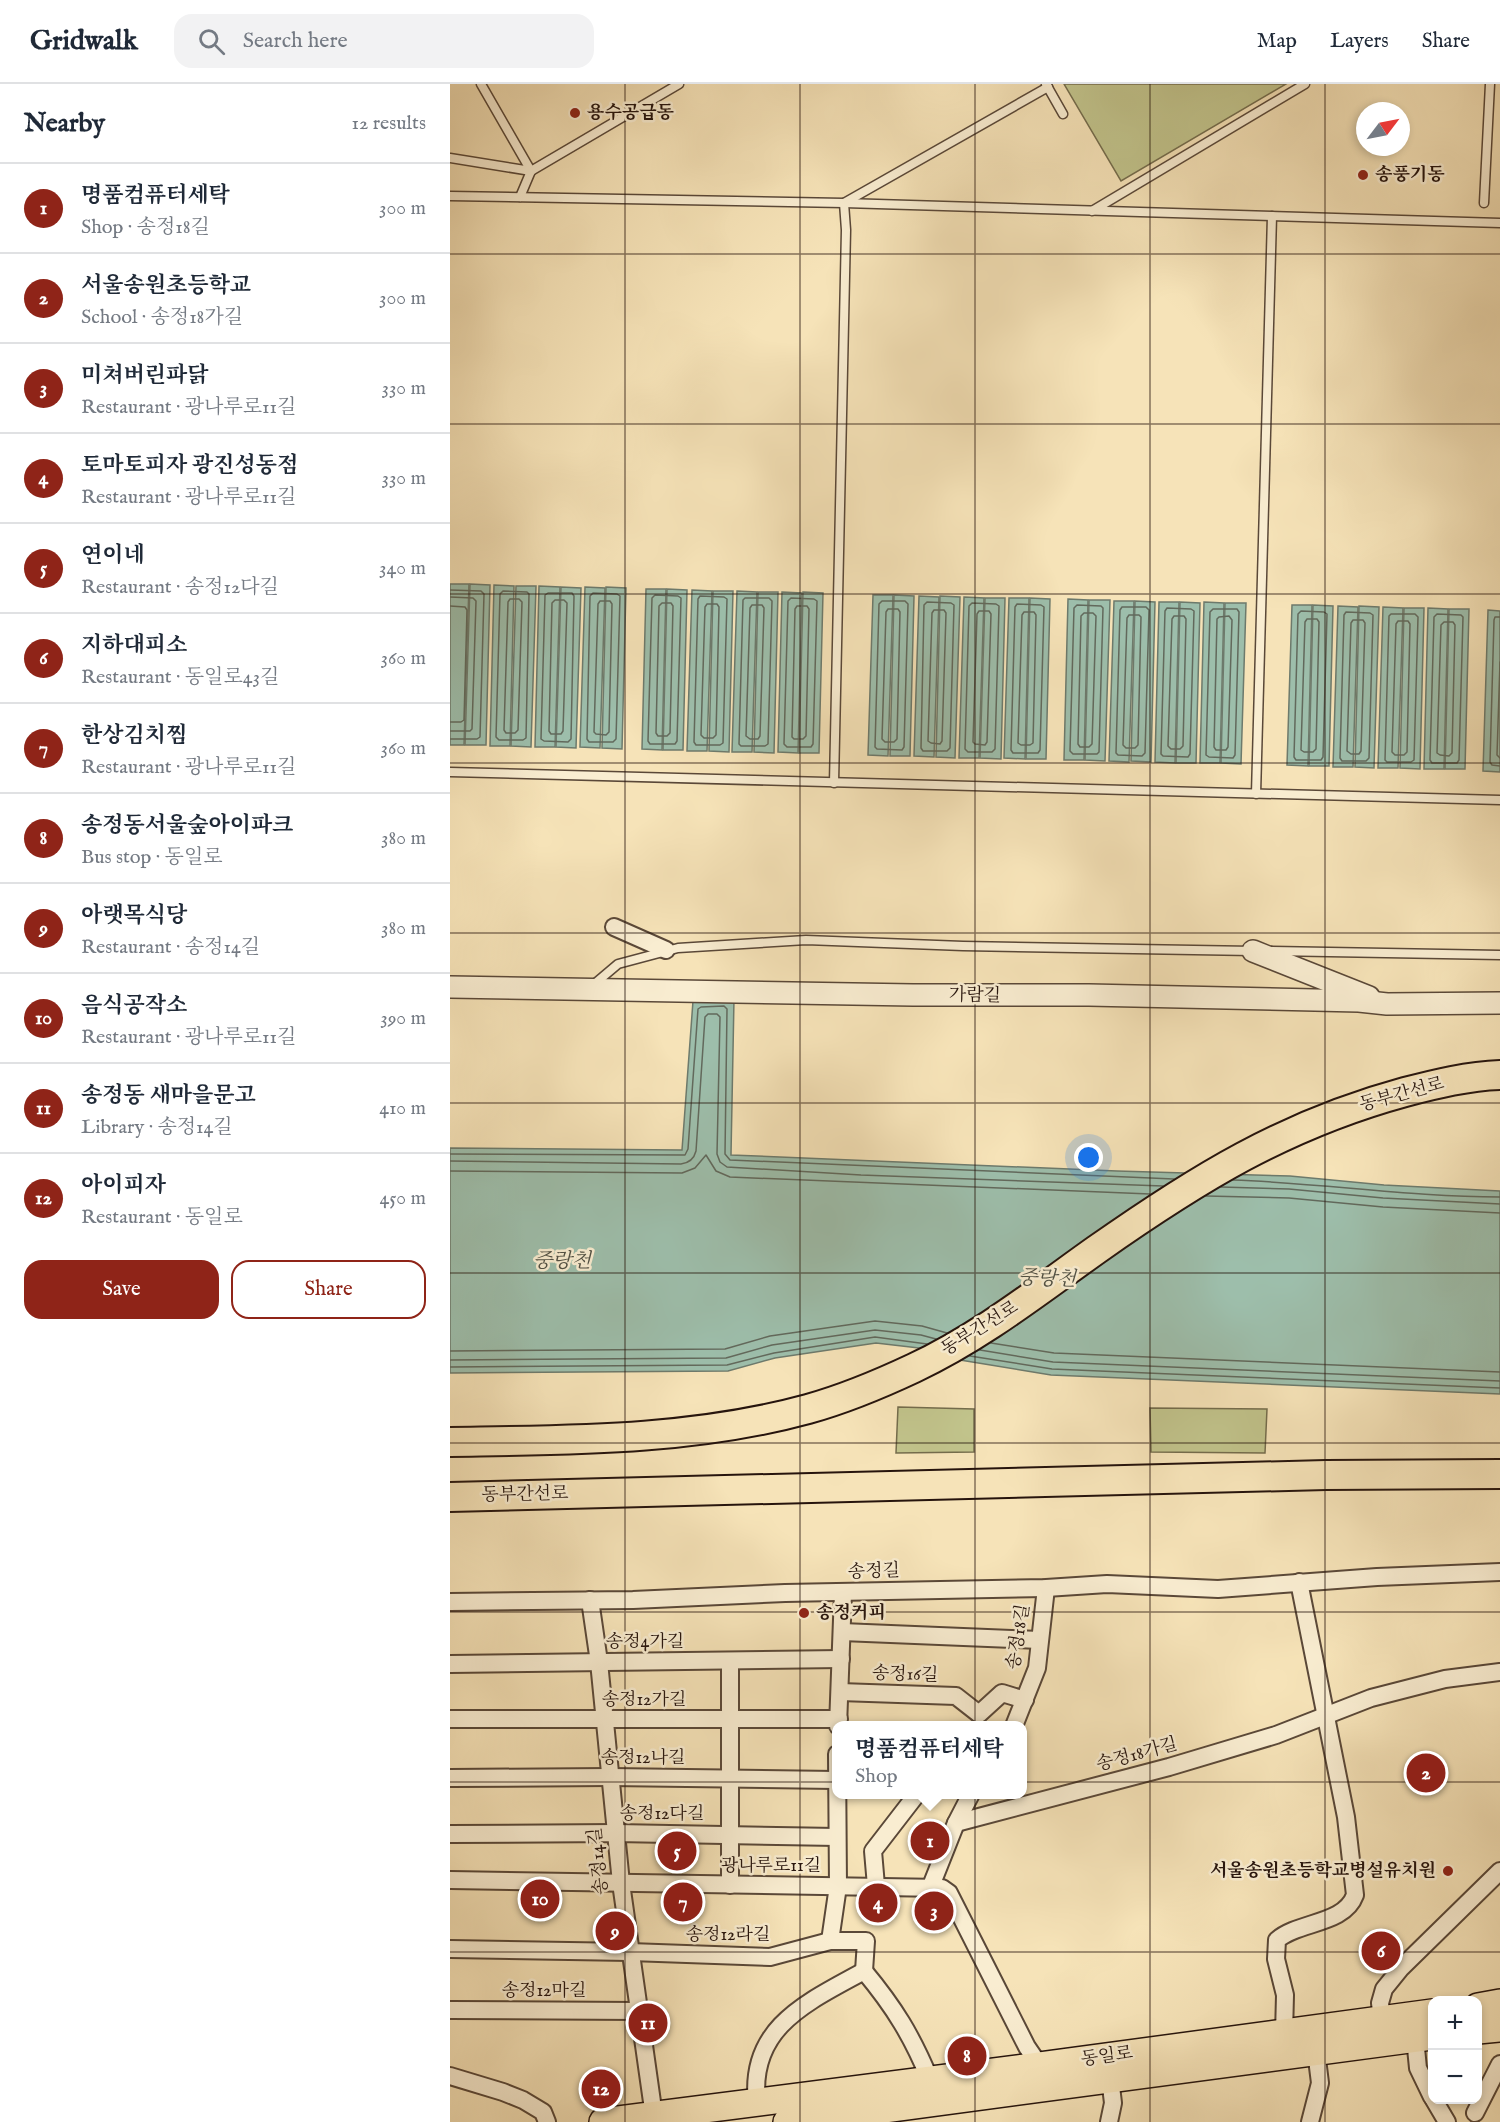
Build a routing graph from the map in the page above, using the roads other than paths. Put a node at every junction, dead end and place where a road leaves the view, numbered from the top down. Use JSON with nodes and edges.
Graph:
{"nodes":[{"id":1,"x":481,"y":84,"type":"edge"},
{"id":2,"x":679,"y":84,"type":"edge"},
{"id":3,"x":1305,"y":84,"type":"edge"},
{"id":4,"x":1490,"y":84,"type":"edge"},
{"id":5,"x":1047,"y":85,"type":"edge"},
{"id":6,"x":1063,"y":114,"type":"dead end"},
{"id":7,"x":450,"y":158,"type":"edge"},
{"id":8,"x":531,"y":171,"type":"junction"},
{"id":9,"x":450,"y":196,"type":"edge"},
{"id":10,"x":520,"y":197,"type":"junction"},
{"id":11,"x":844,"y":203,"type":"junction"},
{"id":12,"x":1484,"y":203,"type":"dead end"},
{"id":13,"x":1092,"y":211,"type":"junction"},
{"id":14,"x":1272,"y":216,"type":"junction"},
{"id":15,"x":1500,"y":223,"type":"edge"},
{"id":16,"x":450,"y":772,"type":"edge"},
{"id":17,"x":834,"y":783,"type":"junction"},
{"id":18,"x":1256,"y":794,"type":"junction"},
{"id":19,"x":1500,"y":800,"type":"edge"},
{"id":20,"x":614,"y":927,"type":"dead end"},
{"id":21,"x":666,"y":950,"type":"junction"},
{"id":22,"x":1253,"y":951,"type":"junction"},
{"id":23,"x":1500,"y":955,"type":"edge"},
{"id":24,"x":450,"y":987,"type":"edge"},
{"id":25,"x":587,"y":990,"type":"junction"},
{"id":26,"x":1500,"y":1003,"type":"edge"},
{"id":27,"x":1387,"y":1004,"type":"junction"},
{"id":28,"x":1493,"y":1075,"type":"edge"},
{"id":29,"x":450,"y":1442,"type":"edge"},
{"id":30,"x":1465,"y":1473,"type":"junction"},
{"id":31,"x":1500,"y":1474,"type":"edge"},
{"id":32,"x":1500,"y":1481,"type":"edge"},
{"id":33,"x":450,"y":1497,"type":"edge"},
{"id":34,"x":1500,"y":1572,"type":"edge"},
{"id":35,"x":1299,"y":1582,"type":"junction"},
{"id":36,"x":1046,"y":1588,"type":"junction"},
{"id":37,"x":843,"y":1593,"type":"junction"},
{"id":38,"x":590,"y":1600,"type":"junction"},
{"id":39,"x":450,"y":1602,"type":"edge"},
{"id":40,"x":842,"y":1632,"type":"junction"},
{"id":41,"x":1039,"y":1640,"type":"junction"},
{"id":42,"x":841,"y":1659,"type":"junction"},
{"id":43,"x":730,"y":1661,"type":"junction"},
{"id":44,"x":599,"y":1662,"type":"junction"},
{"id":45,"x":450,"y":1664,"type":"edge"},
{"id":46,"x":1500,"y":1672,"type":"edge"},
{"id":47,"x":840,"y":1692,"type":"junction"},
{"id":48,"x":1025,"y":1700,"type":"junction"},
{"id":49,"x":1326,"y":1714,"type":"junction"},
{"id":50,"x":450,"y":1719,"type":"edge"},
{"id":51,"x":731,"y":1719,"type":"junction"},
{"id":52,"x":605,"y":1720,"type":"junction"},
{"id":53,"x":975,"y":1720,"type":"edge"},
{"id":54,"x":838,"y":1721,"type":"edge"},
{"id":55,"x":1016,"y":1721,"type":"edge"},
{"id":56,"x":832,"y":1722,"type":"edge"},
{"id":57,"x":610,"y":1777,"type":"junction"},
{"id":58,"x":450,"y":1778,"type":"edge"},
{"id":59,"x":730,"y":1778,"type":"junction"},
{"id":60,"x":832,"y":1780,"type":"edge"},
{"id":61,"x":836,"y":1799,"type":"edge"},
{"id":62,"x":913,"y":1799,"type":"edge"},
{"id":63,"x":968,"y":1799,"type":"edge"},
{"id":64,"x":956,"y":1823,"type":"junction"},
{"id":65,"x":616,"y":1833,"type":"junction"},
{"id":66,"x":450,"y":1834,"type":"edge"},
{"id":67,"x":731,"y":1834,"type":"junction"},
{"id":68,"x":837,"y":1836,"type":"junction"},
{"id":69,"x":1500,"y":1870,"type":"edge"},
{"id":70,"x":450,"y":1880,"type":"edge"},
{"id":71,"x":621,"y":1883,"type":"junction"},
{"id":72,"x":729,"y":1885,"type":"junction"},
{"id":73,"x":838,"y":1886,"type":"junction"},
{"id":74,"x":876,"y":1886,"type":"junction"},
{"id":75,"x":931,"y":1886,"type":"junction"},
{"id":76,"x":830,"y":1941,"type":"junction"},
{"id":77,"x":450,"y":1949,"type":"edge"},
{"id":78,"x":630,"y":1952,"type":"junction"},
{"id":79,"x":864,"y":1971,"type":"junction"},
{"id":80,"x":1500,"y":2003,"type":"edge"},
{"id":81,"x":1482,"y":2006,"type":"edge"},
{"id":82,"x":450,"y":2010,"type":"edge"},
{"id":83,"x":639,"y":2011,"type":"junction"},
{"id":84,"x":1428,"y":2014,"type":"edge"},
{"id":85,"x":1382,"y":2020,"type":"junction"},
{"id":86,"x":1500,"y":2028,"type":"edge"},
{"id":87,"x":1482,"y":2030,"type":"edge"},
{"id":88,"x":1284,"y":2034,"type":"junction"},
{"id":89,"x":1424,"y":2037,"type":"edge"},
{"id":90,"x":1316,"y":2051,"type":"junction"},
{"id":91,"x":1500,"y":2064,"type":"edge"},
{"id":92,"x":1040,"y":2066,"type":"junction"},
{"id":93,"x":450,"y":2076,"type":"edge"},
{"id":94,"x":1110,"y":2078,"type":"junction"},
{"id":95,"x":930,"y":2080,"type":"junction"},
{"id":96,"x":1428,"y":2088,"type":"edge"},
{"id":97,"x":757,"y":2103,"type":"junction"},
{"id":98,"x":1436,"y":2104,"type":"edge"},
{"id":99,"x":1475,"y":2113,"type":"dead end"},
{"id":100,"x":915,"y":2114,"type":"edge"},
{"id":101,"x":654,"y":2116,"type":"junction"},
{"id":102,"x":547,"y":2122,"type":"edge"},
{"id":103,"x":603,"y":2122,"type":"edge"},
{"id":104,"x":787,"y":2122,"type":"edge"},
{"id":105,"x":1109,"y":2122,"type":"edge"},
{"id":106,"x":1310,"y":2122,"type":"edge"},
{"id":107,"x":1447,"y":2122,"type":"edge"}],
"edges":[{"from":1,"to":8,"type":"lane"},
{"from":2,"to":8,"type":"lane"},
{"from":3,"to":13,"type":"lane"},
{"from":4,"to":12,"type":"lane"},
{"from":5,"to":6,"type":"lane"},
{"from":5,"to":11,"type":"lane"},
{"from":7,"to":8,"type":"lane"},
{"from":8,"to":10,"type":"lane"},
{"from":9,"to":10,"type":"lane"},
{"from":10,"to":11,"type":"lane"},
{"from":11,"to":13,"type":"lane"},
{"from":11,"to":17,"type":"lane"},
{"from":13,"to":14,"type":"lane"},
{"from":14,"to":15,"type":"lane"},
{"from":14,"to":18,"type":"lane"},
{"from":16,"to":17,"type":"lane"},
{"from":17,"to":18,"type":"lane"},
{"from":18,"to":19,"type":"lane"},
{"from":20,"to":21,"type":"street"},
{"from":21,"to":22,"type":"lane"},
{"from":21,"to":25,"type":"lane"},
{"from":22,"to":23,"type":"lane"},
{"from":22,"to":27,"type":"street"},
{"from":24,"to":25,"type":"street","name":"가람길"},
{"from":25,"to":27,"type":"street","name":"가람길"},
{"from":26,"to":27,"type":"street","name":"가람길"},
{"from":28,"to":29,"type":"highway","name":"동부간선로"},
{"from":30,"to":31,"type":"highway","name":"동부간선로"},
{"from":30,"to":32,"type":"highway"},
{"from":30,"to":33,"type":"highway","name":"동부간선로"},
{"from":34,"to":35,"type":"street"},
{"from":35,"to":36,"type":"street","name":"송정길"},
{"from":35,"to":49,"type":"street"},
{"from":36,"to":37,"type":"street","name":"송정길"},
{"from":36,"to":41,"type":"street","name":"송정18길"},
{"from":37,"to":38,"type":"street","name":"송정길"},
{"from":37,"to":40,"type":"street"},
{"from":38,"to":39,"type":"street","name":"송정길"},
{"from":38,"to":44,"type":"street","name":"송정14길"},
{"from":40,"to":41,"type":"street"},
{"from":40,"to":42,"type":"street"},
{"from":41,"to":48,"type":"street","name":"송정18길"},
{"from":42,"to":43,"type":"street","name":"송정4가길"},
{"from":42,"to":47,"type":"street"},
{"from":43,"to":44,"type":"street","name":"송정4가길"},
{"from":43,"to":51,"type":"street"},
{"from":44,"to":45,"type":"street","name":"송정4가길"},
{"from":44,"to":52,"type":"street","name":"송정14길"},
{"from":46,"to":49,"type":"street","name":"송정18가길"},
{"from":47,"to":53,"type":"street","name":"송정16길"},
{"from":47,"to":54,"type":"street"},
{"from":48,"to":53,"type":"street","name":"송정16길"},
{"from":48,"to":55,"type":"street","name":"송정18길"},
{"from":49,"to":64,"type":"street","name":"송정18가길"},
{"from":49,"to":88,"type":"street"},
{"from":50,"to":52,"type":"street","name":"송정12가길"},
{"from":51,"to":52,"type":"street","name":"송정12가길"},
{"from":51,"to":56,"type":"street","name":"송정12가길"},
{"from":51,"to":59,"type":"street"},
{"from":52,"to":57,"type":"street","name":"송정14길"},
{"from":57,"to":58,"type":"street","name":"송정12나길"},
{"from":57,"to":59,"type":"street","name":"송정12나길"},
{"from":57,"to":65,"type":"street","name":"송정14길"},
{"from":59,"to":60,"type":"street","name":"송정12나길"},
{"from":59,"to":67,"type":"street"},
{"from":61,"to":68,"type":"street"},
{"from":62,"to":74,"type":"street"},
{"from":63,"to":64,"type":"street"},
{"from":64,"to":75,"type":"street"},
{"from":65,"to":66,"type":"street","name":"송정12다길"},
{"from":65,"to":67,"type":"street","name":"송정12다길"},
{"from":65,"to":71,"type":"street","name":"송정14길"},
{"from":67,"to":68,"type":"street","name":"송정12다길"},
{"from":67,"to":72,"type":"street"},
{"from":68,"to":73,"type":"street"},
{"from":69,"to":85,"type":"street"},
{"from":70,"to":71,"type":"street","name":"광나루로11길"},
{"from":71,"to":72,"type":"street","name":"광나루로11길"},
{"from":71,"to":78,"type":"street","name":"송정14길"},
{"from":72,"to":73,"type":"street","name":"광나루로11길"},
{"from":73,"to":74,"type":"street","name":"광나루로11길"},
{"from":73,"to":76,"type":"street"},
{"from":74,"to":75,"type":"street","name":"광나루로11길"},
{"from":75,"to":92,"type":"street"},
{"from":76,"to":78,"type":"street","name":"송정12라길"},
{"from":76,"to":79,"type":"street","name":"송정12라길"},
{"from":77,"to":78,"type":"street","name":"송정12라길"},
{"from":78,"to":83,"type":"street","name":"송정14길"},
{"from":79,"to":95,"type":"street"},
{"from":79,"to":97,"type":"street"},
{"from":80,"to":81,"type":"main road"},
{"from":82,"to":83,"type":"street","name":"송정12마길"},
{"from":83,"to":101,"type":"street","name":"송정14길"},
{"from":84,"to":85,"type":"main road","name":"동일로"},
{"from":85,"to":88,"type":"main road","name":"동일로"},
{"from":86,"to":87,"type":"main road"},
{"from":88,"to":92,"type":"main road","name":"동일로"},
{"from":89,"to":90,"type":"main road","name":"동일로"},
{"from":89,"to":96,"type":"street"},
{"from":90,"to":94,"type":"main road","name":"동일로"},
{"from":90,"to":106,"type":"street"},
{"from":91,"to":99,"type":"street"},
{"from":92,"to":95,"type":"main road","name":"동일로"},
{"from":93,"to":102,"type":"street"},
{"from":94,"to":100,"type":"main road","name":"동일로"},
{"from":94,"to":105,"type":"street","name":"동일로"},
{"from":95,"to":97,"type":"main road","name":"동일로"},
{"from":97,"to":101,"type":"main road","name":"동일로"},
{"from":98,"to":107,"type":"street"},
{"from":100,"to":104,"type":"main road","name":"동일로"},
{"from":101,"to":103,"type":"main road","name":"동일로"}]}
